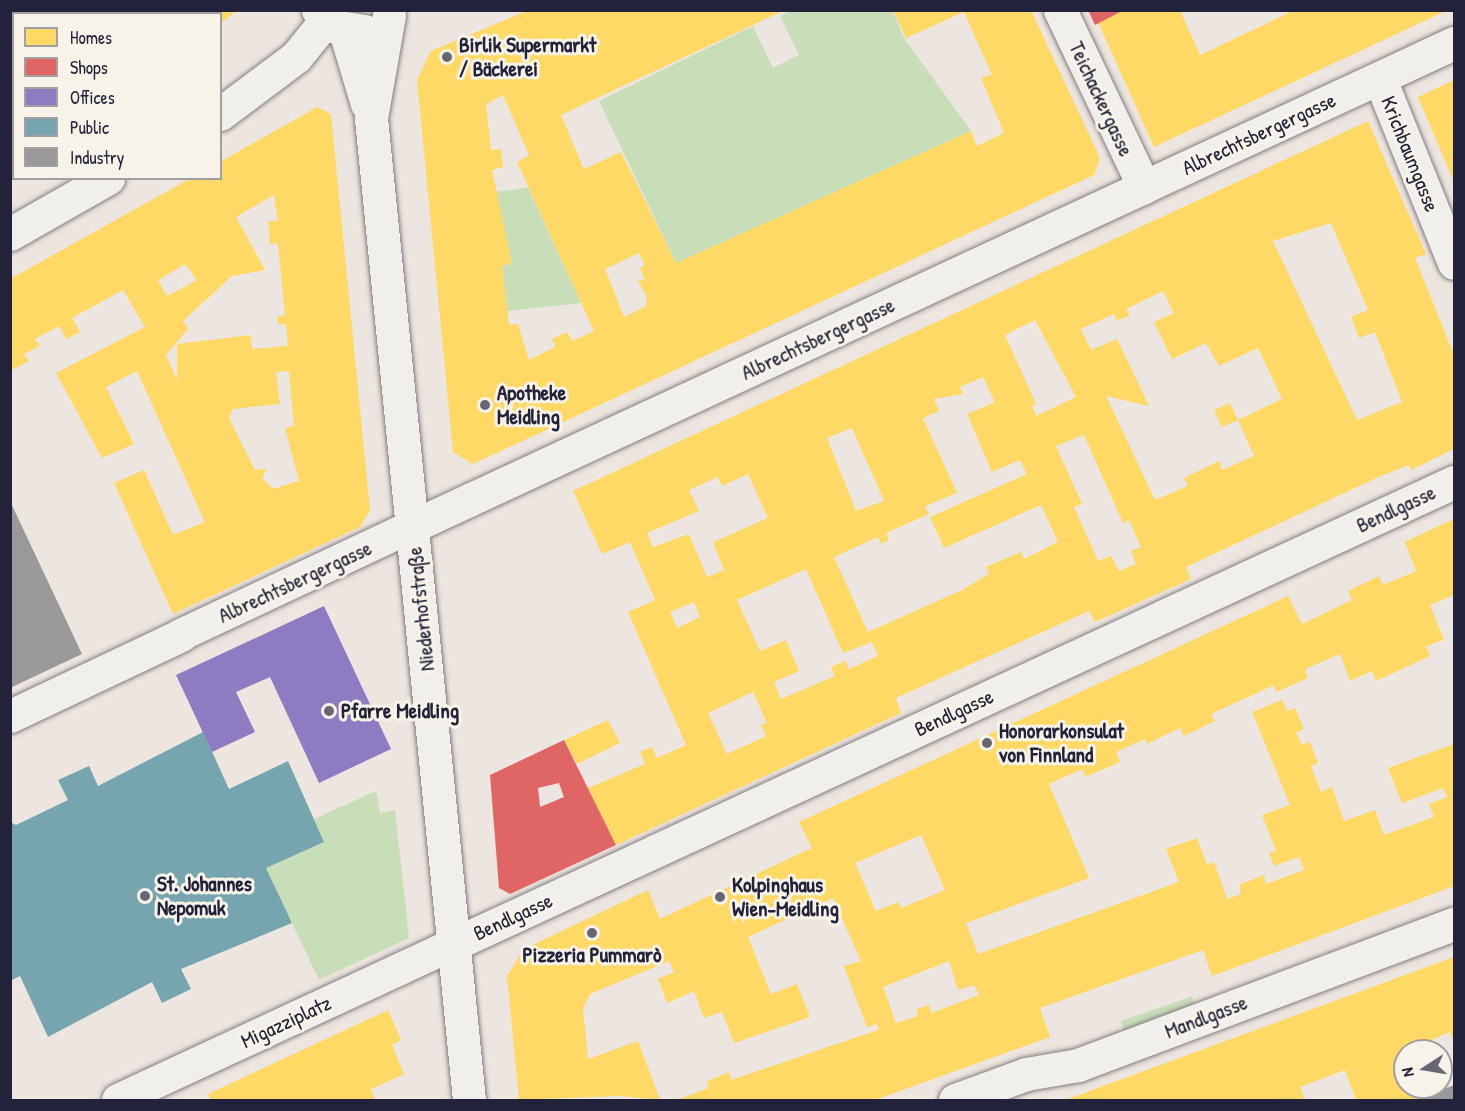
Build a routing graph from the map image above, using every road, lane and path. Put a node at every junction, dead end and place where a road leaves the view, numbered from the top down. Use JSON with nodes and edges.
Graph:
{"nodes":[{"id":1,"x":1060,"y":10,"type":"edge"},
{"id":2,"x":390,"y":13,"type":"edge"},
{"id":3,"x":330,"y":21,"type":"edge"},
{"id":4,"x":1455,"y":43,"type":"edge"},
{"id":5,"x":1380,"y":79,"type":"junction"},
{"id":6,"x":222,"y":112,"type":"edge"},
{"id":7,"x":371,"y":118,"type":"junction"},
{"id":8,"x":104,"y":180,"type":"edge"},
{"id":9,"x":1144,"y":188,"type":"junction"},
{"id":10,"x":10,"y":234,"type":"edge"},
{"id":11,"x":1455,"y":263,"type":"edge"},
{"id":12,"x":1455,"y":482,"type":"edge"},
{"id":13,"x":413,"y":526,"type":"junction"},
{"id":14,"x":181,"y":635,"type":"joint"},
{"id":15,"x":10,"y":716,"type":"edge"},
{"id":16,"x":1455,"y":924,"type":"edge"},
{"id":17,"x":454,"y":944,"type":"junction"},
{"id":18,"x":985,"y":1095,"type":"edge"},
{"id":19,"x":118,"y":1101,"type":"edge"},
{"id":20,"x":469,"y":1101,"type":"edge"},
{"id":21,"x":955,"y":1101,"type":"edge"}],
"edges":[{"from":1,"to":9,"type":"street","name":"Teichackergasse"},
{"from":2,"to":3,"type":"street"},
{"from":2,"to":7,"type":"street","name":"Niederhofstraße"},
{"from":3,"to":6,"type":"street"},
{"from":3,"to":7,"type":"street","name":"Niederhofstraße"},
{"from":4,"to":5,"type":"street","name":"Albrechtsbergergasse"},
{"from":5,"to":9,"type":"street","name":"Albrechtsbergergasse"},
{"from":5,"to":11,"type":"street","name":"Krichbaumgasse"},
{"from":7,"to":13,"type":"street","name":"Niederhofstraße"},
{"from":8,"to":10,"type":"street"},
{"from":9,"to":13,"type":"street","name":"Albrechtsbergergasse"},
{"from":12,"to":17,"type":"street","name":"Bendlgasse"},
{"from":13,"to":14,"type":"street","name":"Albrechtsbergergasse"},
{"from":13,"to":17,"type":"street","name":"Niederhofstraße"},
{"from":14,"to":15,"type":"street"},
{"from":16,"to":18,"type":"street","name":"Mandlgasse"},
{"from":17,"to":19,"type":"street","name":"Migazziplatz"},
{"from":17,"to":20,"type":"street","name":"Niederhofstraße"},
{"from":18,"to":21,"type":"street","name":"Mandlgasse"}]}
